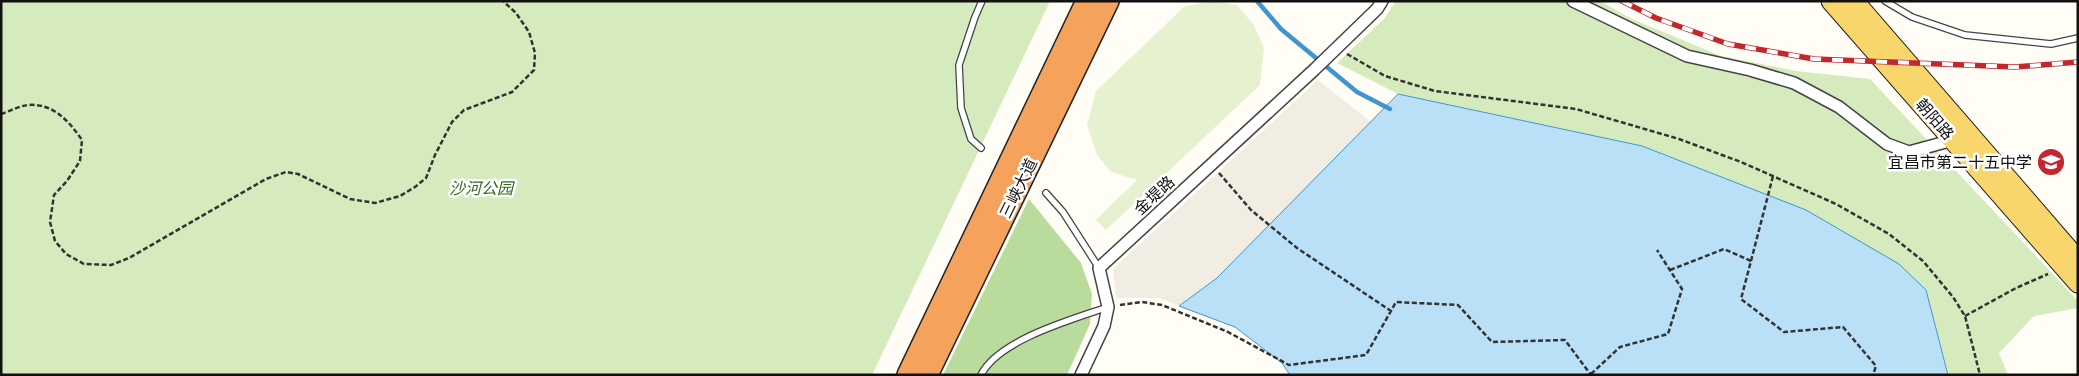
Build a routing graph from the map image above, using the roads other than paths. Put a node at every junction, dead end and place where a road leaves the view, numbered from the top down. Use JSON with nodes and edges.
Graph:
{"nodes":[{"id":1,"x":982,"y":1,"type":"edge"},
{"id":2,"x":1087,"y":1,"type":"edge"},
{"id":3,"x":1108,"y":1,"type":"edge"},
{"id":4,"x":1382,"y":1,"type":"edge"},
{"id":5,"x":1573,"y":1,"type":"edge"},
{"id":6,"x":1831,"y":1,"type":"edge"},
{"id":7,"x":1854,"y":1,"type":"edge"},
{"id":8,"x":1885,"y":1,"type":"edge"},
{"id":9,"x":2078,"y":38,"type":"edge"},
{"id":10,"x":1953,"y":140,"type":"junction"},
{"id":11,"x":981,"y":148,"type":"dead end"},
{"id":12,"x":1046,"y":193,"type":"dead end"},
{"id":13,"x":2071,"y":263,"type":"edge"},
{"id":14,"x":1099,"y":268,"type":"junction"},
{"id":15,"x":2078,"y":282,"type":"edge"},
{"id":16,"x":1108,"y":307,"type":"junction"},
{"id":17,"x":908,"y":375,"type":"edge"},
{"id":18,"x":927,"y":375,"type":"edge"},
{"id":19,"x":981,"y":375,"type":"edge"},
{"id":20,"x":1080,"y":375,"type":"edge"}],
"edges":[{"from":1,"to":11,"type":"lane"},
{"from":2,"to":17,"type":"highway","name":"三峡大道"},
{"from":3,"to":18,"type":"highway","name":"三峡大道"},
{"from":4,"to":14,"type":"street","name":"金堤路"},
{"from":5,"to":10,"type":"street"},
{"from":6,"to":10,"type":"main road","name":"朝阳路"},
{"from":7,"to":13,"type":"main road","name":"朝阳路"},
{"from":8,"to":9,"type":"lane"},
{"from":10,"to":13,"type":"main road","name":"朝阳路"},
{"from":12,"to":14,"type":"lane"},
{"from":13,"to":15,"type":"main road","name":"朝阳路"},
{"from":14,"to":16,"type":"street"},
{"from":16,"to":19,"type":"lane"},
{"from":16,"to":20,"type":"street"}]}
